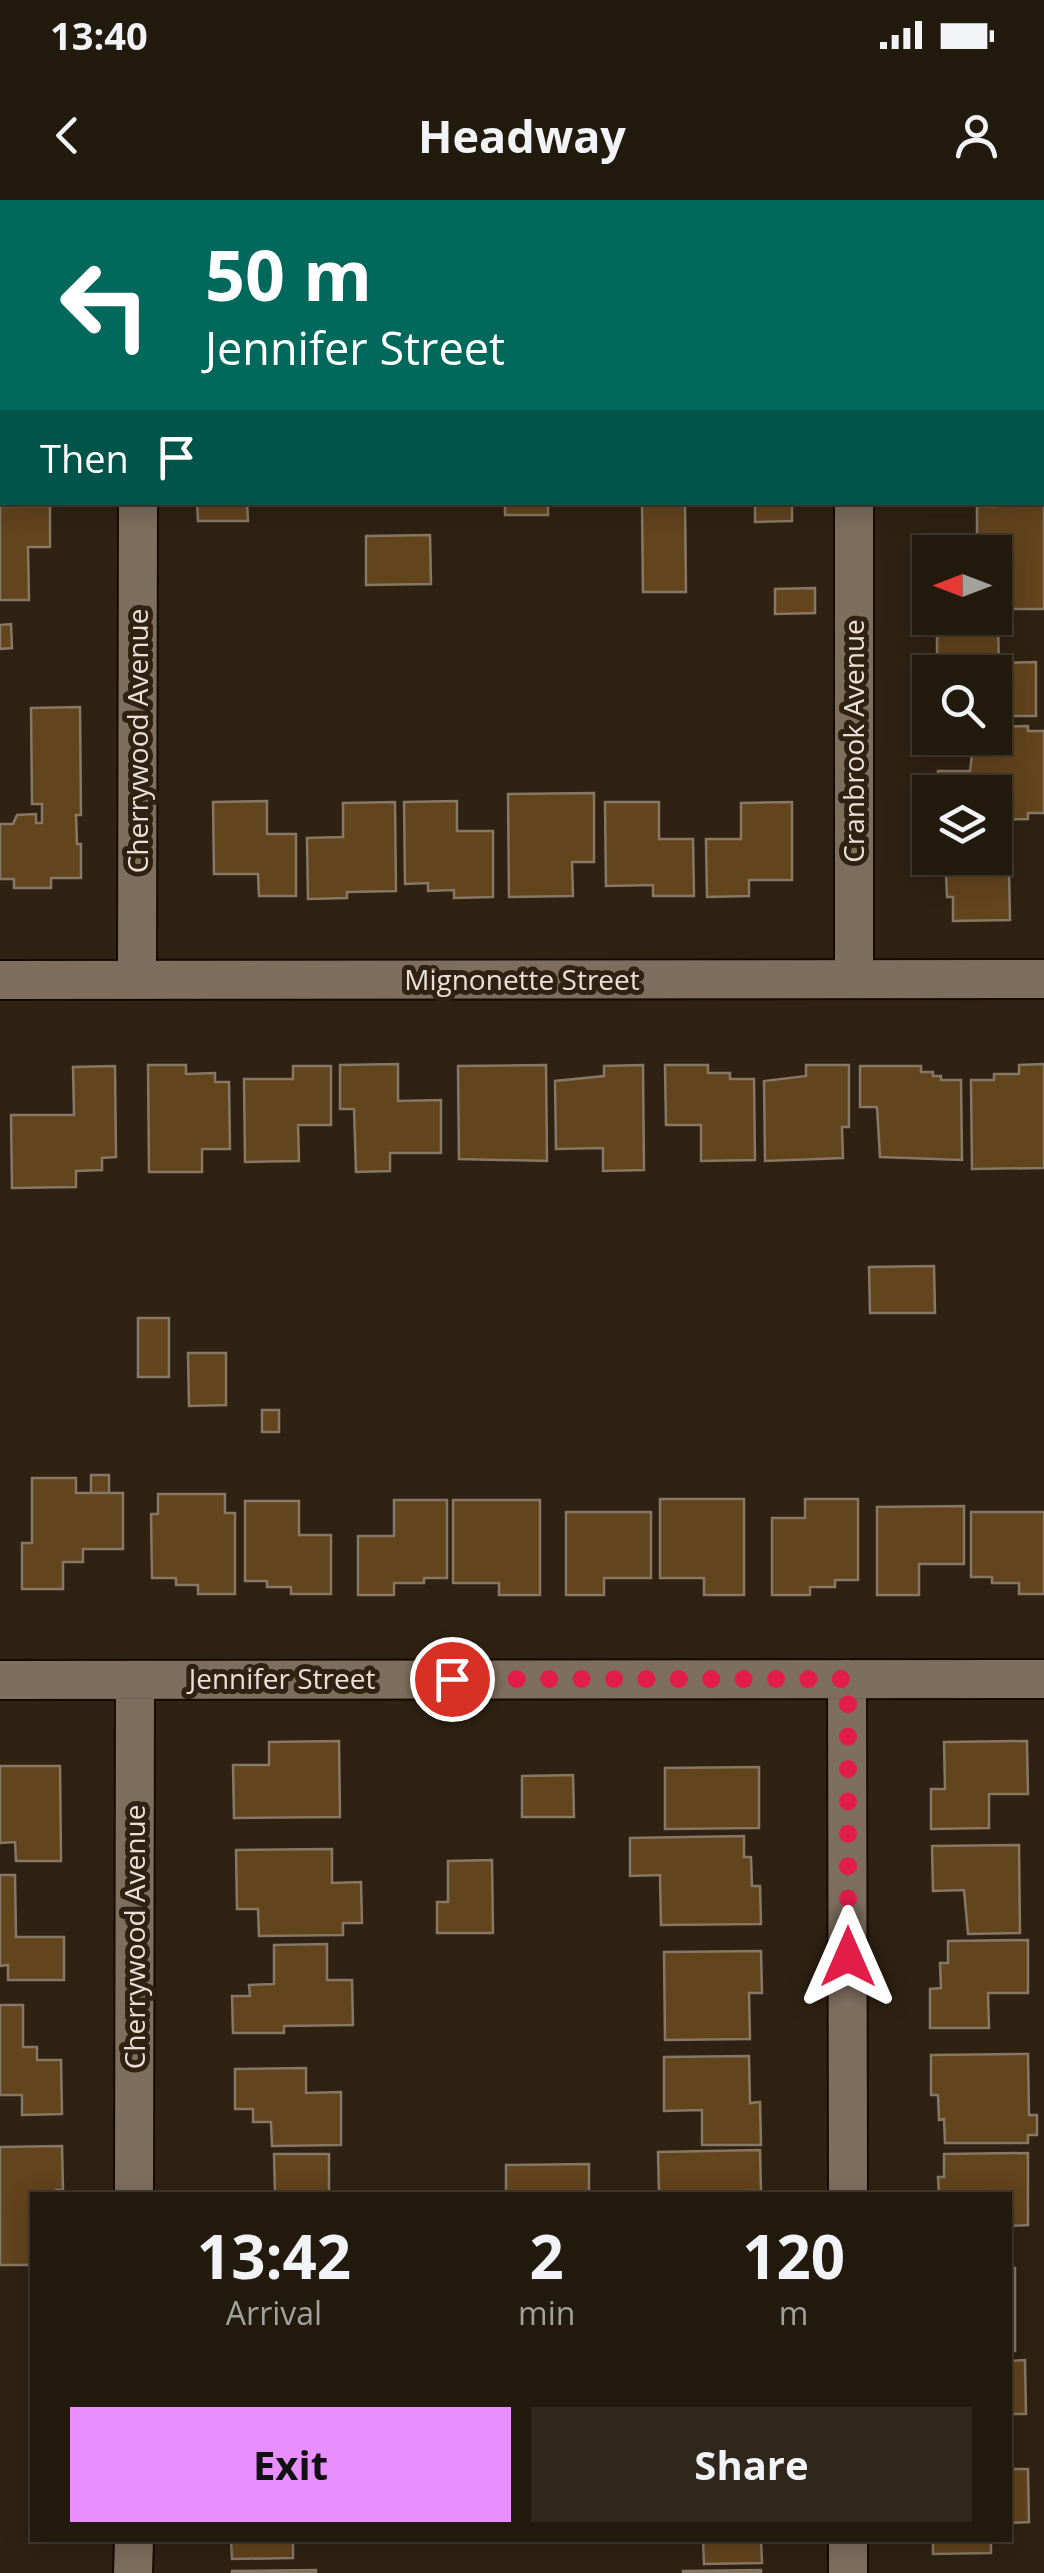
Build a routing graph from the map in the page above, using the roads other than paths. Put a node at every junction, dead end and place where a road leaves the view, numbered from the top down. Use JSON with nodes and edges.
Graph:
{"nodes":[{"id":1,"x":138,"y":505,"type":"edge"},
{"id":2,"x":854,"y":505,"type":"edge"},
{"id":3,"x":1044,"y":979,"type":"edge"},
{"id":4,"x":0,"y":980,"type":"edge"},
{"id":5,"x":137,"y":980,"type":"junction"},
{"id":6,"x":854,"y":980,"type":"junction"},
{"id":7,"x":848,"y":1679,"type":"junction"},
{"id":8,"x":1044,"y":1679,"type":"edge"},
{"id":9,"x":0,"y":1680,"type":"edge"},
{"id":10,"x":136,"y":1680,"type":"junction"},
{"id":11,"x":134,"y":2192,"type":"edge"},
{"id":12,"x":848,"y":2192,"type":"edge"},
{"id":13,"x":134,"y":2542,"type":"edge"},
{"id":14,"x":848,"y":2542,"type":"edge"},
{"id":15,"x":134,"y":2573,"type":"edge"},
{"id":16,"x":848,"y":2573,"type":"edge"}],
"edges":[{"from":1,"to":5,"type":"street","name":"Cherrywood Avenue"},
{"from":2,"to":6,"type":"street","name":"Cranbrook Avenue"},
{"from":3,"to":6,"type":"street","name":"Mignonette Street"},
{"from":4,"to":5,"type":"street","name":"Mignonette Street"},
{"from":5,"to":6,"type":"street","name":"Mignonette Street"},
{"from":7,"to":8,"type":"street","name":"Jennifer Street"},
{"from":7,"to":10,"type":"street","name":"Jennifer Street"},
{"from":7,"to":12,"type":"street"},
{"from":9,"to":10,"type":"street","name":"Jennifer Street"},
{"from":10,"to":11,"type":"street","name":"Cherrywood Avenue"},
{"from":13,"to":15,"type":"street"},
{"from":14,"to":16,"type":"street"}]}
